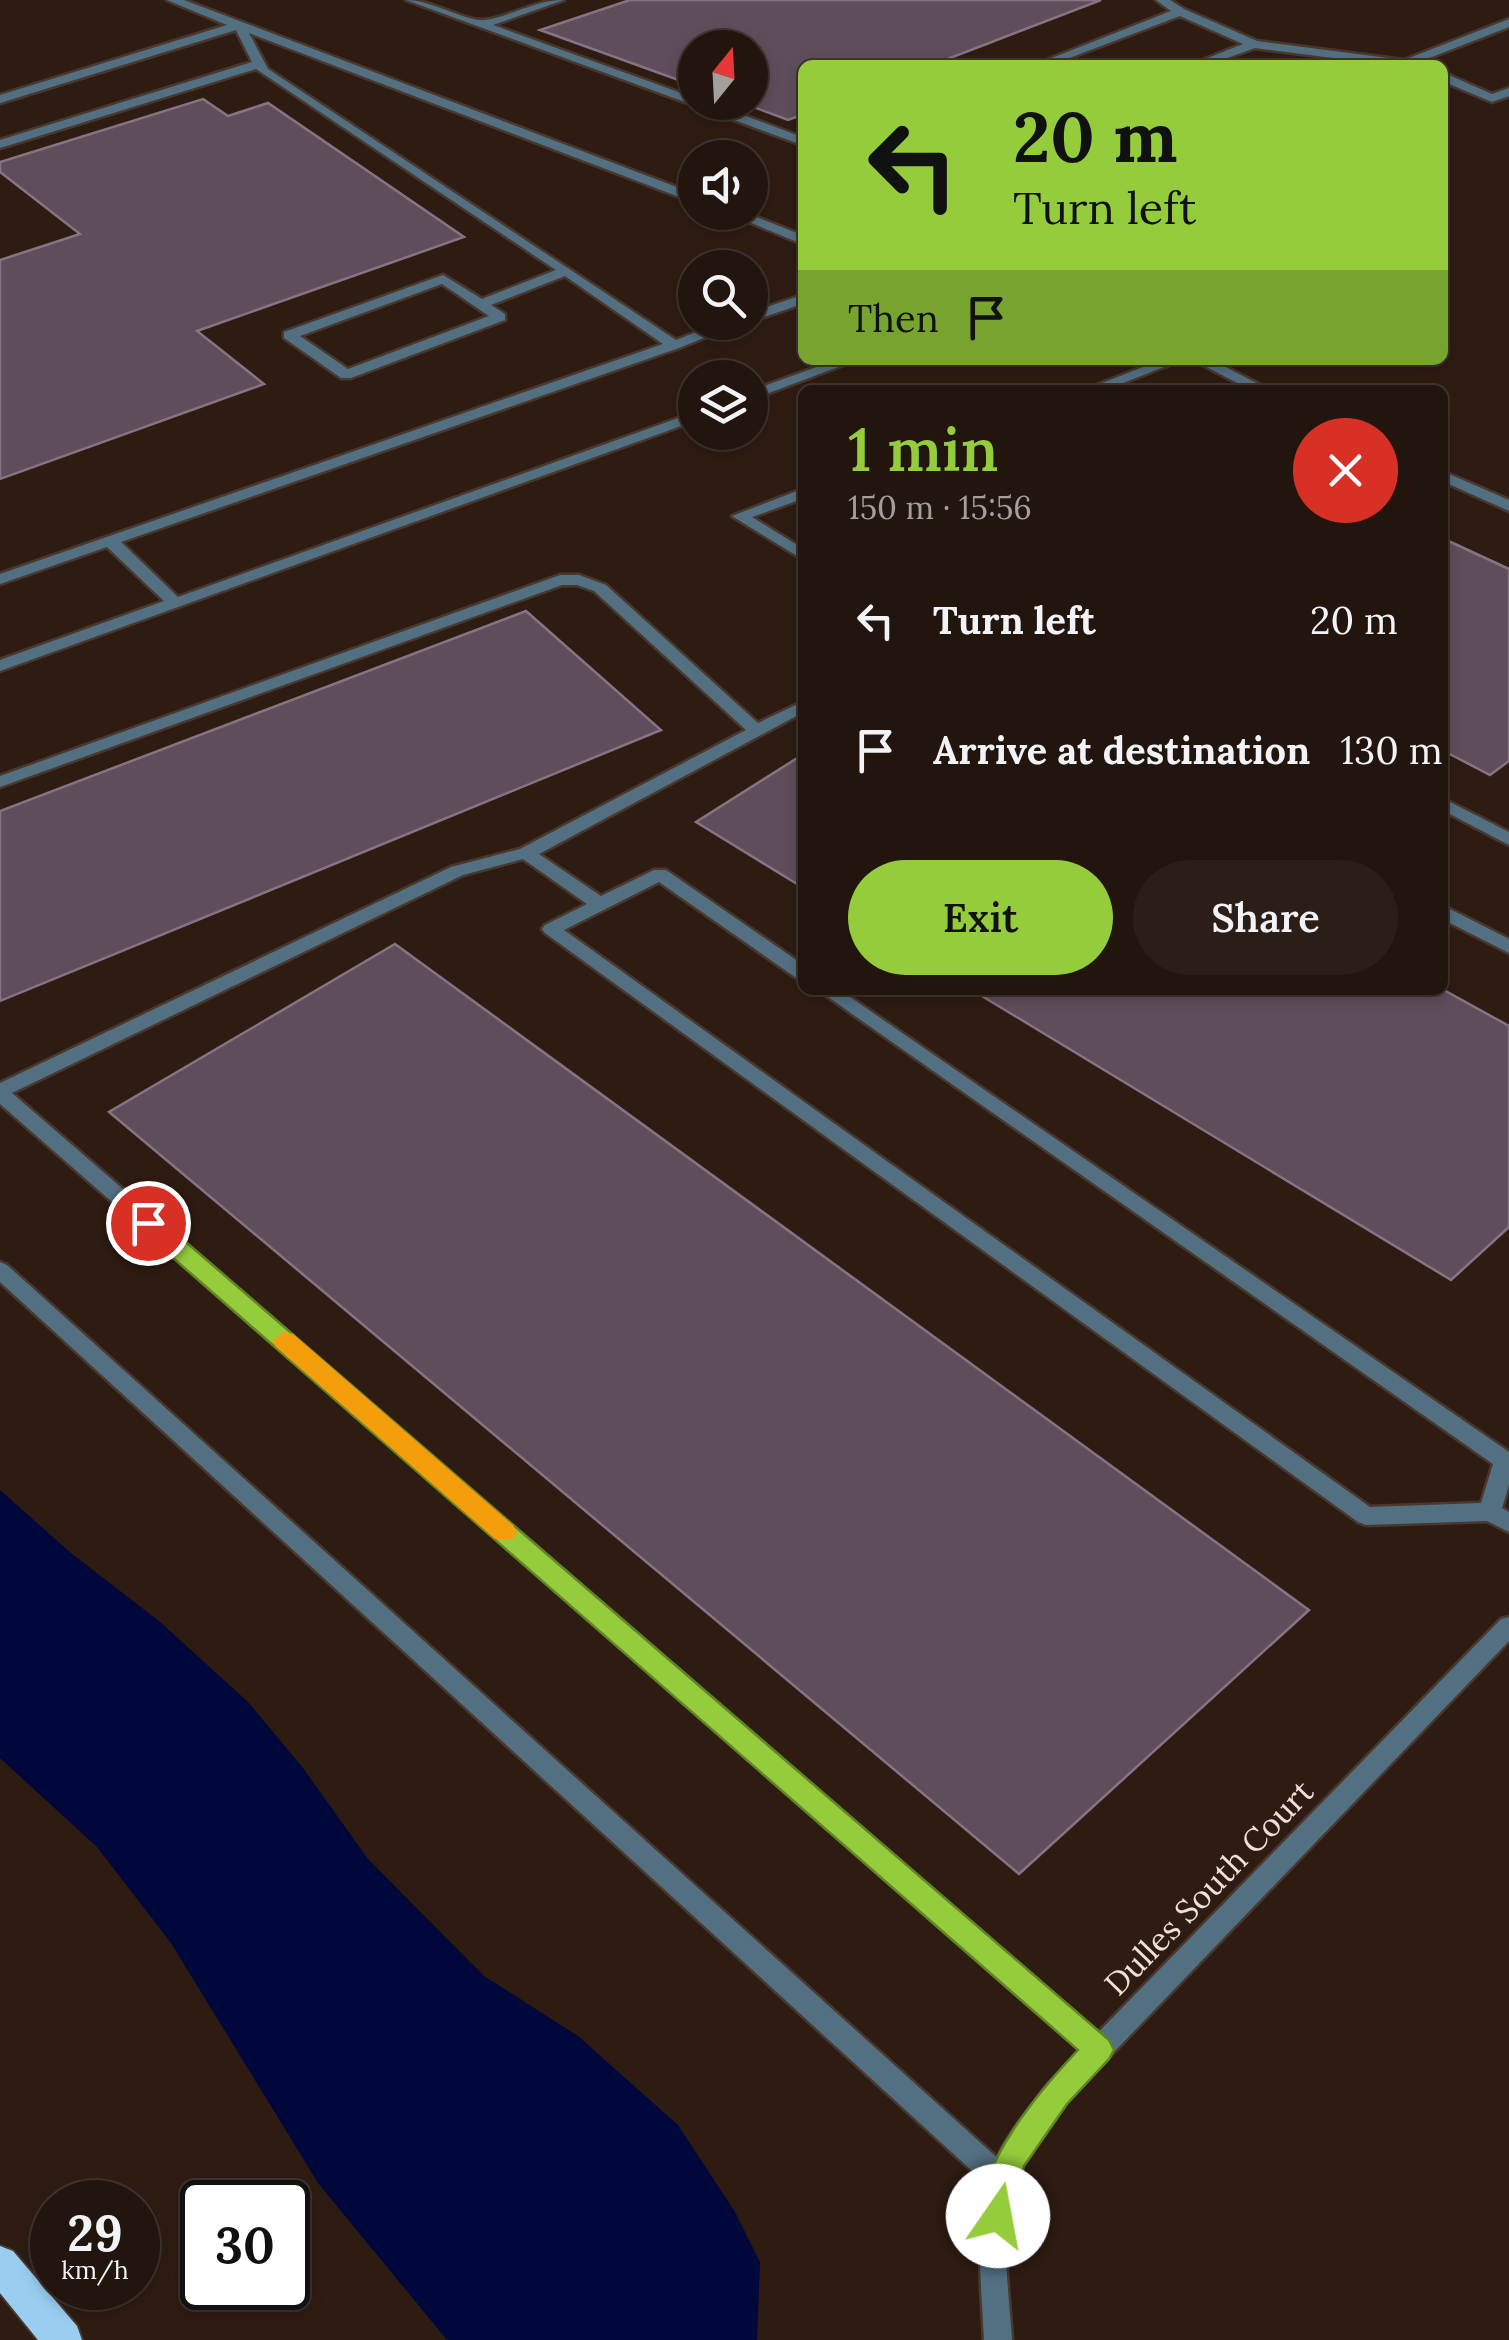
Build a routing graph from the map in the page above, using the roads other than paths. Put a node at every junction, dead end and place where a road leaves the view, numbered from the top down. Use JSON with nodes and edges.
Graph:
{"nodes":[{"id":1,"x":172,"y":0,"type":"edge"},
{"id":2,"x":412,"y":0,"type":"edge"},
{"id":3,"x":558,"y":0,"type":"edge"},
{"id":4,"x":1162,"y":0,"type":"edge"},
{"id":5,"x":1180,"y":12,"type":"junction"},
{"id":6,"x":1509,"y":24,"type":"edge"},
{"id":7,"x":239,"y":25,"type":"junction"},
{"id":8,"x":481,"y":25,"type":"junction"},
{"id":9,"x":1254,"y":44,"type":"junction"},
{"id":10,"x":1053,"y":60,"type":"edge"},
{"id":11,"x":1210,"y":60,"type":"edge"},
{"id":12,"x":1388,"y":60,"type":"edge"},
{"id":13,"x":1420,"y":60,"type":"edge"},
{"id":14,"x":259,"y":64,"type":"junction"},
{"id":15,"x":1448,"y":79,"type":"edge"},
{"id":16,"x":1509,"y":92,"type":"edge"},
{"id":17,"x":678,"y":96,"type":"edge"},
{"id":18,"x":0,"y":98,"type":"edge"},
{"id":19,"x":743,"y":120,"type":"edge"},
{"id":20,"x":798,"y":141,"type":"edge"},
{"id":21,"x":0,"y":144,"type":"edge"},
{"id":22,"x":678,"y":193,"type":"edge"},
{"id":23,"x":768,"y":227,"type":"edge"},
{"id":24,"x":798,"y":238,"type":"edge"},
{"id":25,"x":566,"y":271,"type":"junction"},
{"id":26,"x":798,"y":300,"type":"edge"},
{"id":27,"x":481,"y":304,"type":"junction"},
{"id":28,"x":768,"y":311,"type":"edge"},
{"id":29,"x":690,"y":340,"type":"edge"},
{"id":30,"x":674,"y":346,"type":"junction"},
{"id":31,"x":836,"y":365,"type":"edge"},
{"id":32,"x":1161,"y":365,"type":"edge"},
{"id":33,"x":1210,"y":365,"type":"edge"},
{"id":34,"x":1106,"y":385,"type":"edge"},
{"id":35,"x":1252,"y":385,"type":"edge"},
{"id":36,"x":768,"y":390,"type":"edge"},
{"id":37,"x":678,"y":422,"type":"edge"},
{"id":38,"x":1448,"y":478,"type":"edge"},
{"id":39,"x":798,"y":495,"type":"edge"},
{"id":40,"x":1509,"y":506,"type":"edge"},
{"id":41,"x":109,"y":540,"type":"junction"},
{"id":42,"x":798,"y":552,"type":"edge"},
{"id":43,"x":0,"y":579,"type":"edge"},
{"id":44,"x":174,"y":602,"type":"junction"},
{"id":45,"x":0,"y":666,"type":"edge"},
{"id":46,"x":798,"y":709,"type":"edge"},
{"id":47,"x":757,"y":731,"type":"junction"},
{"id":48,"x":0,"y":782,"type":"edge"},
{"id":49,"x":1448,"y":807,"type":"edge"},
{"id":50,"x":1509,"y":839,"type":"edge"},
{"id":51,"x":526,"y":853,"type":"junction"},
{"id":52,"x":600,"y":904,"type":"junction"},
{"id":53,"x":1448,"y":914,"type":"edge"},
{"id":54,"x":1509,"y":947,"type":"edge"},
{"id":55,"x":798,"y":970,"type":"edge"},
{"id":56,"x":834,"y":995,"type":"edge"},
{"id":57,"x":0,"y":1092,"type":"edge"},
{"id":58,"x":0,"y":1270,"type":"edge"},
{"id":59,"x":1500,"y":1517,"type":"edge"},
{"id":60,"x":1509,"y":1626,"type":"edge"},
{"id":61,"x":1099,"y":2050,"type":"junction"},
{"id":62,"x":1003,"y":2181,"type":"junction"},
{"id":63,"x":0,"y":2264,"type":"edge"},
{"id":64,"x":63,"y":2340,"type":"edge"},
{"id":65,"x":998,"y":2340,"type":"edge"}],
"edges":[{"from":1,"to":7,"type":"street"},
{"from":2,"to":8,"type":"street"},
{"from":3,"to":8,"type":"street"},
{"from":4,"to":5,"type":"street"},
{"from":5,"to":9,"type":"street"},
{"from":5,"to":10,"type":"street"},
{"from":6,"to":13,"type":"street"},
{"from":7,"to":14,"type":"street"},
{"from":7,"to":18,"type":"street"},
{"from":7,"to":22,"type":"street"},
{"from":8,"to":17,"type":"street"},
{"from":9,"to":11,"type":"street"},
{"from":9,"to":12,"type":"street"},
{"from":14,"to":21,"type":"street"},
{"from":14,"to":25,"type":"street"},
{"from":15,"to":16,"type":"street"},
{"from":19,"to":20,"type":"street"},
{"from":23,"to":24,"type":"street"},
{"from":25,"to":27,"type":"street"},
{"from":25,"to":30,"type":"street"},
{"from":26,"to":28,"type":"street"},
{"from":27,"to":27,"type":"street"},
{"from":29,"to":30,"type":"street"},
{"from":30,"to":41,"type":"street"},
{"from":31,"to":36,"type":"street"},
{"from":32,"to":34,"type":"street"},
{"from":33,"to":35,"type":"street"},
{"from":37,"to":44,"type":"street"},
{"from":38,"to":40,"type":"street"},
{"from":39,"to":42,"type":"street"},
{"from":41,"to":43,"type":"street"},
{"from":41,"to":44,"type":"street"},
{"from":44,"to":45,"type":"street"},
{"from":46,"to":47,"type":"street"},
{"from":47,"to":48,"type":"street"},
{"from":47,"to":51,"type":"street"},
{"from":49,"to":50,"type":"street"},
{"from":51,"to":52,"type":"street"},
{"from":51,"to":57,"type":"street"},
{"from":52,"to":55,"type":"street"},
{"from":52,"to":59,"type":"street"},
{"from":53,"to":54,"type":"street"},
{"from":56,"to":59,"type":"street"},
{"from":57,"to":61,"type":"street"},
{"from":58,"to":62,"type":"street"},
{"from":60,"to":61,"type":"street","name":"Dulles South Court"},
{"from":61,"to":62,"type":"street","name":"Dulles South Court"},
{"from":62,"to":65,"type":"street","name":"Dulles South Court"},
{"from":63,"to":64,"type":"highway"}]}
